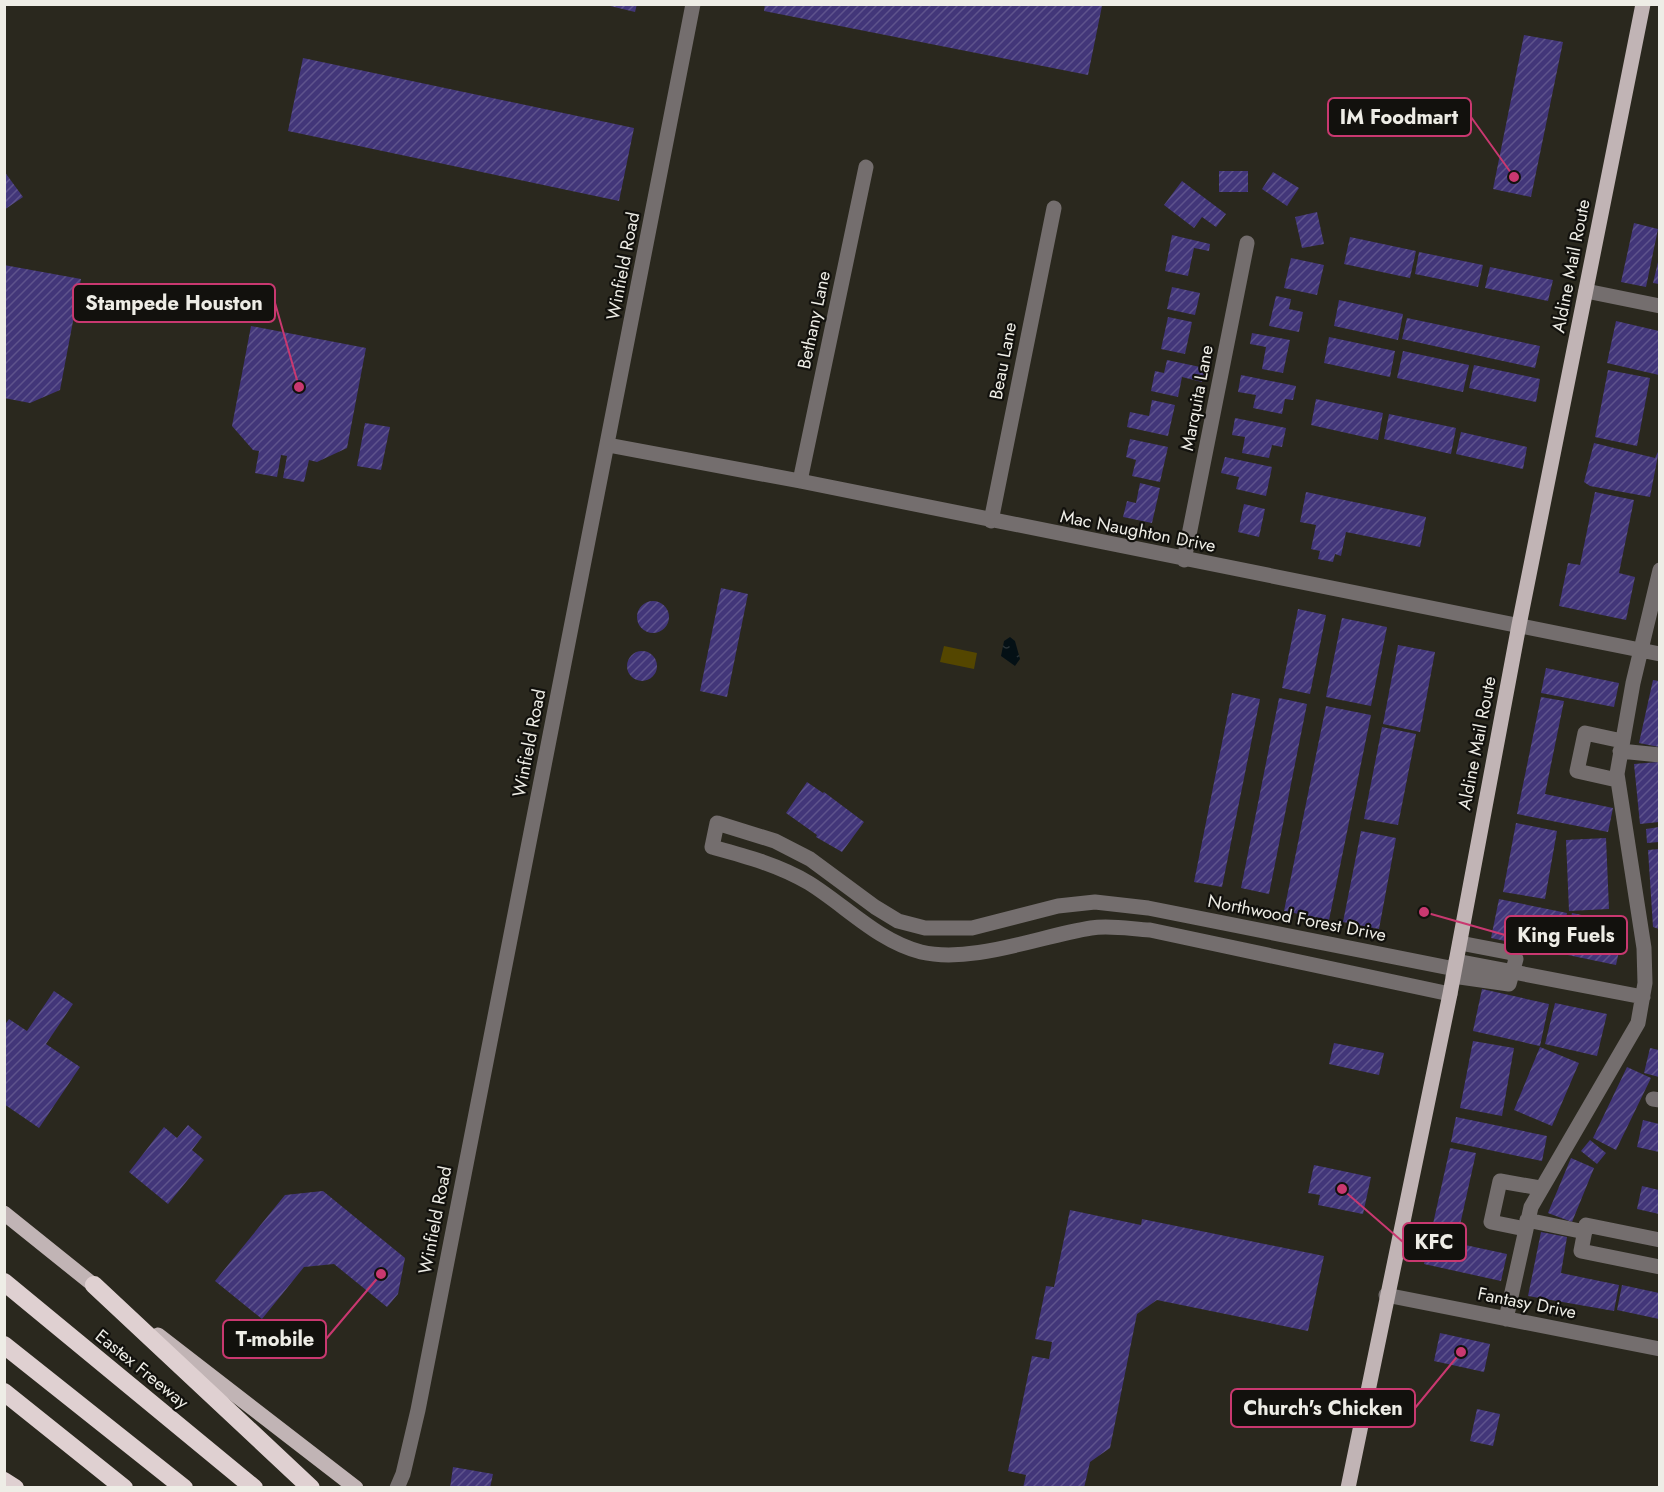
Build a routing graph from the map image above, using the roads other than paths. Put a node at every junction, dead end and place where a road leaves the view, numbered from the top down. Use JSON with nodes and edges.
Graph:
{"nodes":[{"id":1,"x":693,"y":4,"type":"edge"},
{"id":2,"x":1643,"y":4,"type":"edge"},
{"id":3,"x":866,"y":167,"type":"dead end"},
{"id":4,"x":1054,"y":208,"type":"dead end"},
{"id":5,"x":1247,"y":243,"type":"dead end"},
{"id":6,"x":1586,"y":291,"type":"junction"},
{"id":7,"x":1659,"y":306,"type":"edge"},
{"id":8,"x":608,"y":445,"type":"junction"},
{"id":9,"x":800,"y":481,"type":"junction"},
{"id":10,"x":991,"y":521,"type":"junction"},
{"id":11,"x":1184,"y":560,"type":"junction"},
{"id":12,"x":1659,"y":570,"type":"edge"},
{"id":13,"x":1519,"y":625,"type":"junction"},
{"id":14,"x":1641,"y":651,"type":"junction"},
{"id":15,"x":1659,"y":654,"type":"edge"},
{"id":16,"x":1621,"y":746,"type":"junction"},
{"id":17,"x":1659,"y":754,"type":"edge"},
{"id":18,"x":1617,"y":780,"type":"junction"},
{"id":19,"x":1132,"y":906,"type":"junction"},
{"id":20,"x":925,"y":928,"type":"junction"},
{"id":21,"x":1129,"y":929,"type":"junction"},
{"id":22,"x":1460,"y":943,"type":"junction"},
{"id":23,"x":920,"y":952,"type":"junction"},
{"id":24,"x":1455,"y":968,"type":"junction"},
{"id":25,"x":1514,"y":972,"type":"junction"},
{"id":26,"x":1450,"y":994,"type":"junction"},
{"id":27,"x":1643,"y":997,"type":"junction"},
{"id":28,"x":1540,"y":1188,"type":"junction"},
{"id":29,"x":4,"y":1213,"type":"edge"},
{"id":30,"x":1526,"y":1224,"type":"junction"},
{"id":31,"x":1585,"y":1232,"type":"junction"},
{"id":32,"x":1659,"y":1240,"type":"edge"},
{"id":33,"x":1659,"y":1267,"type":"edge"},
{"id":34,"x":4,"y":1282,"type":"edge"},
{"id":35,"x":94,"y":1286,"type":"junction"},
{"id":36,"x":1386,"y":1296,"type":"junction"},
{"id":37,"x":1506,"y":1319,"type":"junction"},
{"id":38,"x":4,"y":1345,"type":"edge"},
{"id":39,"x":1659,"y":1349,"type":"edge"},
{"id":40,"x":4,"y":1392,"type":"edge"},
{"id":41,"x":4,"y":1481,"type":"edge"},
{"id":42,"x":15,"y":1488,"type":"edge"},
{"id":43,"x":124,"y":1488,"type":"edge"},
{"id":44,"x":184,"y":1488,"type":"edge"},
{"id":45,"x":254,"y":1488,"type":"edge"},
{"id":46,"x":311,"y":1488,"type":"edge"},
{"id":47,"x":356,"y":1488,"type":"edge"},
{"id":48,"x":397,"y":1488,"type":"edge"},
{"id":49,"x":1348,"y":1488,"type":"edge"}],
"edges":[{"from":1,"to":8,"type":"street","name":"Winfield Road"},
{"from":2,"to":6,"type":"main road","name":"Aldine Mail Route"},
{"from":3,"to":9,"type":"street","name":"Bethany Lane"},
{"from":4,"to":10,"type":"street","name":"Beau Lane"},
{"from":5,"to":11,"type":"street","name":"Marquita Lane"},
{"from":6,"to":7,"type":"street"},
{"from":6,"to":13,"type":"main road","name":"Aldine Mail Route"},
{"from":8,"to":9,"type":"street","name":"Mac Naughton Drive"},
{"from":8,"to":48,"type":"street","name":"Winfield Road"},
{"from":9,"to":10,"type":"street","name":"Mac Naughton Drive"},
{"from":10,"to":11,"type":"street","name":"Mac Naughton Drive"},
{"from":11,"to":13,"type":"street","name":"Mac Naughton Drive"},
{"from":12,"to":14,"type":"street"},
{"from":13,"to":14,"type":"street","name":"Mac Naughton Drive"},
{"from":13,"to":22,"type":"main road","name":"Aldine Mail Route"},
{"from":14,"to":15,"type":"street","name":"Mac Naughton Drive"},
{"from":14,"to":16,"type":"street"},
{"from":16,"to":17,"type":"street"},
{"from":16,"to":18,"type":"street"},
{"from":16,"to":18,"type":"street"},
{"from":18,"to":27,"type":"street"},
{"from":19,"to":20,"type":"street","name":"Northwood Forest Drive"},
{"from":19,"to":21,"type":"street"},
{"from":19,"to":24,"type":"street","name":"Northwood Forest Drive"},
{"from":20,"to":23,"type":"street"},
{"from":20,"to":23,"type":"street","name":"Northwood Forest Drive"},
{"from":21,"to":23,"type":"street","name":"Northwood Forest Drive"},
{"from":21,"to":26,"type":"street","name":"Northwood Forest Drive"},
{"from":22,"to":24,"type":"main road","name":"Aldine Mail Route"},
{"from":22,"to":25,"type":"street"},
{"from":24,"to":25,"type":"street","name":"Northwood Forest Drive"},
{"from":24,"to":26,"type":"main road","name":"Aldine Mail Route"},
{"from":25,"to":27,"type":"street"},
{"from":26,"to":36,"type":"main road","name":"Aldine Mail Route"},
{"from":27,"to":28,"type":"street"},
{"from":28,"to":30,"type":"street"},
{"from":28,"to":30,"type":"street"},
{"from":29,"to":35,"type":"main road"},
{"from":30,"to":31,"type":"street"},
{"from":30,"to":37,"type":"street"},
{"from":31,"to":32,"type":"street"},
{"from":31,"to":33,"type":"street"},
{"from":34,"to":45,"type":"highway","name":"Eastex Freeway"},
{"from":35,"to":46,"type":"highway"},
{"from":35,"to":47,"type":"main road"},
{"from":36,"to":37,"type":"street","name":"Fantasy Drive"},
{"from":36,"to":49,"type":"main road","name":"Aldine Mail Route"},
{"from":37,"to":39,"type":"street","name":"Fantasy Drive"},
{"from":38,"to":44,"type":"highway"},
{"from":40,"to":43,"type":"highway"},
{"from":41,"to":42,"type":"highway"}]}
